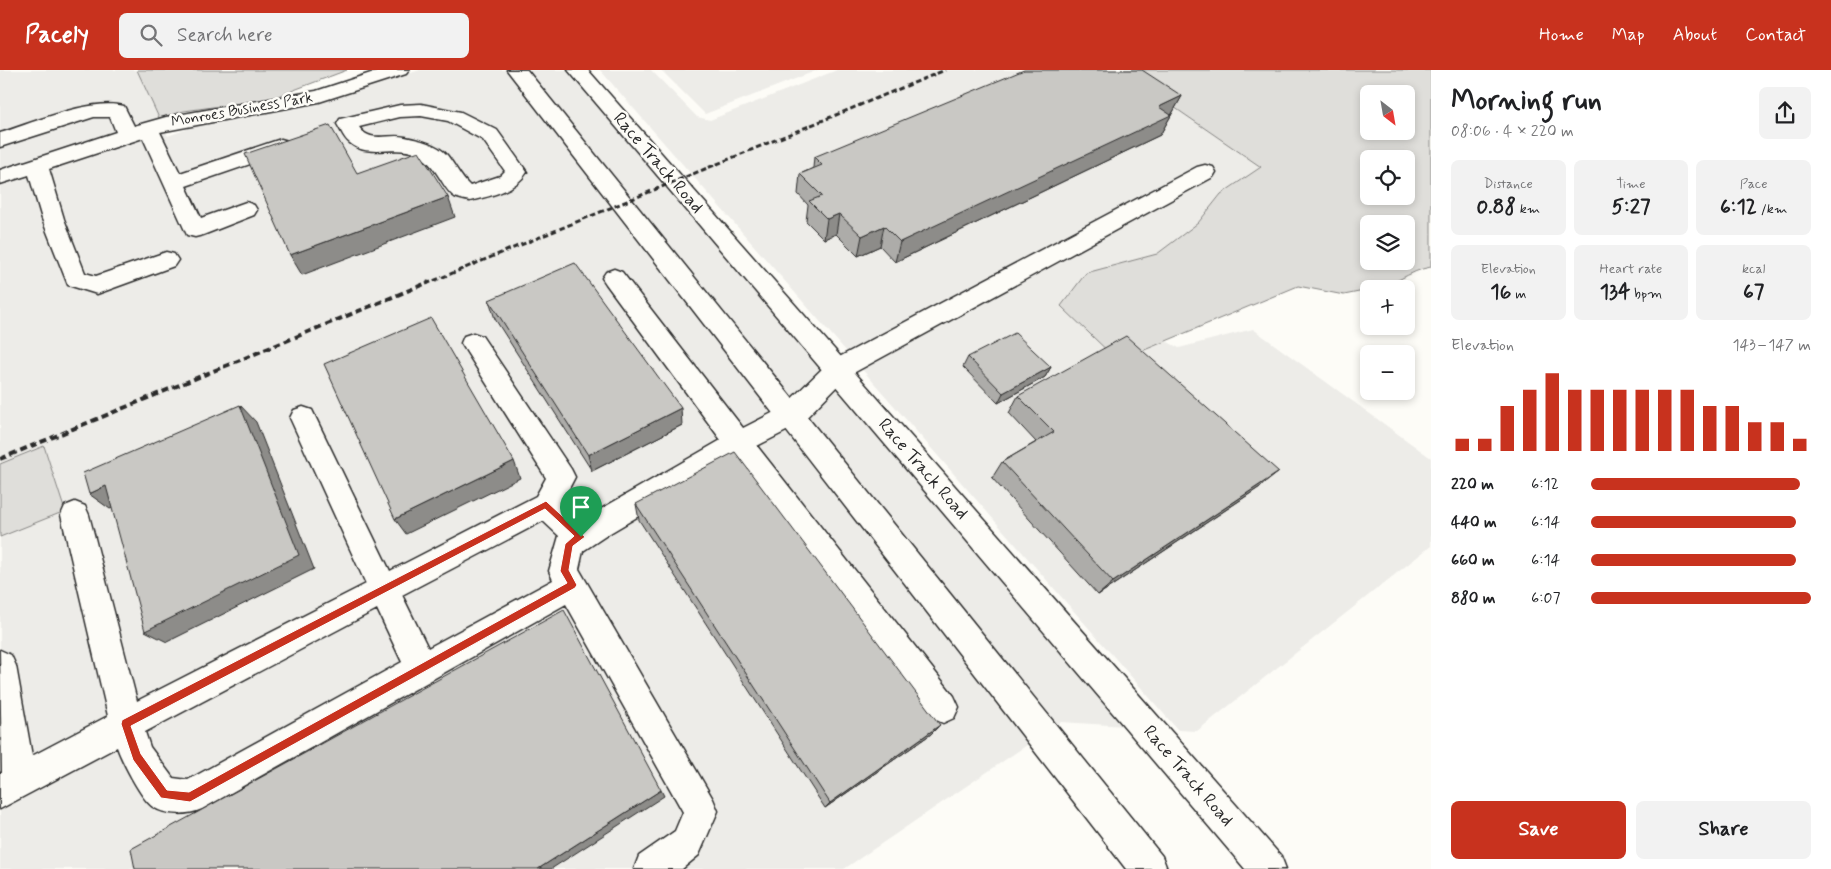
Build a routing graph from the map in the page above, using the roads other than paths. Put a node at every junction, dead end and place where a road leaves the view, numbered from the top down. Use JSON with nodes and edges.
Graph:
{"nodes":[{"id":1,"x":399,"y":70,"type":"edge"},
{"id":2,"x":517,"y":70,"type":"edge"},
{"id":3,"x":578,"y":70,"type":"edge"},
{"id":4,"x":329,"y":93,"type":"junction"},
{"id":5,"x":338,"y":127,"type":"junction"},
{"id":6,"x":148,"y":129,"type":"junction"},
{"id":7,"x":128,"y":135,"type":"junction"},
{"id":8,"x":302,"y":139,"type":"edge"},
{"id":9,"x":0,"y":140,"type":"edge"},
{"id":10,"x":37,"y":165,"type":"junction"},
{"id":11,"x":1205,"y":172,"type":"dead end"},
{"id":12,"x":0,"y":177,"type":"edge"},
{"id":13,"x":174,"y":183,"type":"junction"},
{"id":14,"x":246,"y":210,"type":"dead end"},
{"id":15,"x":166,"y":260,"type":"dead end"},
{"id":16,"x":614,"y":278,"type":"dead end"},
{"id":17,"x":473,"y":343,"type":"dead end"},
{"id":18,"x":837,"y":370,"type":"junction"},
{"id":19,"x":791,"y":416,"type":"junction"},
{"id":20,"x":303,"y":418,"type":"dead end"},
{"id":21,"x":739,"y":442,"type":"junction"},
{"id":22,"x":546,"y":505,"type":"junction"},
{"id":23,"x":75,"y":515,"type":"dead end"},
{"id":24,"x":581,"y":537,"type":"junction"},
{"id":25,"x":572,"y":585,"type":"junction"},
{"id":26,"x":384,"y":589,"type":"junction"},
{"id":27,"x":0,"y":666,"type":"edge"},
{"id":28,"x":421,"y":669,"type":"junction"},
{"id":29,"x":943,"y":707,"type":"dead end"},
{"id":30,"x":126,"y":724,"type":"junction"},
{"id":31,"x":10,"y":786,"type":"edge"},
{"id":32,"x":652,"y":869,"type":"edge"},
{"id":33,"x":1149,"y":869,"type":"edge"},
{"id":34,"x":1268,"y":869,"type":"edge"}],
"edges":[{"from":1,"to":4,"type":"main road","name":"Monroes Business Park"},
{"from":2,"to":19,"type":"main road"},
{"from":3,"to":18,"type":"main road","name":"Race Track Road"},
{"from":4,"to":5,"type":"main road"},
{"from":4,"to":6,"type":"main road","name":"Monroes Business Park"},
{"from":5,"to":5,"type":"main road"},
{"from":6,"to":7,"type":"main road","name":"Monroes Business Park"},
{"from":6,"to":13,"type":"main road"},
{"from":7,"to":9,"type":"main road"},
{"from":7,"to":10,"type":"main road","name":"Monroes Business Park"},
{"from":8,"to":13,"type":"main road"},
{"from":10,"to":12,"type":"main road","name":"Monroes Business Park"},
{"from":10,"to":15,"type":"main road"},
{"from":11,"to":18,"type":"main road"},
{"from":13,"to":14,"type":"main road"},
{"from":16,"to":21,"type":"main road"},
{"from":17,"to":22,"type":"main road"},
{"from":18,"to":19,"type":"main road"},
{"from":18,"to":34,"type":"main road","name":"Race Track Road"},
{"from":19,"to":21,"type":"main road"},
{"from":19,"to":33,"type":"main road"},
{"from":20,"to":26,"type":"main road"},
{"from":21,"to":24,"type":"main road"},
{"from":21,"to":29,"type":"main road"},
{"from":22,"to":24,"type":"main road"},
{"from":22,"to":26,"type":"main road"},
{"from":23,"to":30,"type":"main road"},
{"from":24,"to":25,"type":"main road"},
{"from":25,"to":28,"type":"main road"},
{"from":25,"to":32,"type":"main road"},
{"from":26,"to":28,"type":"main road"},
{"from":26,"to":30,"type":"main road"},
{"from":27,"to":31,"type":"main road"},
{"from":28,"to":30,"type":"main road"},
{"from":30,"to":31,"type":"main road"}]}
